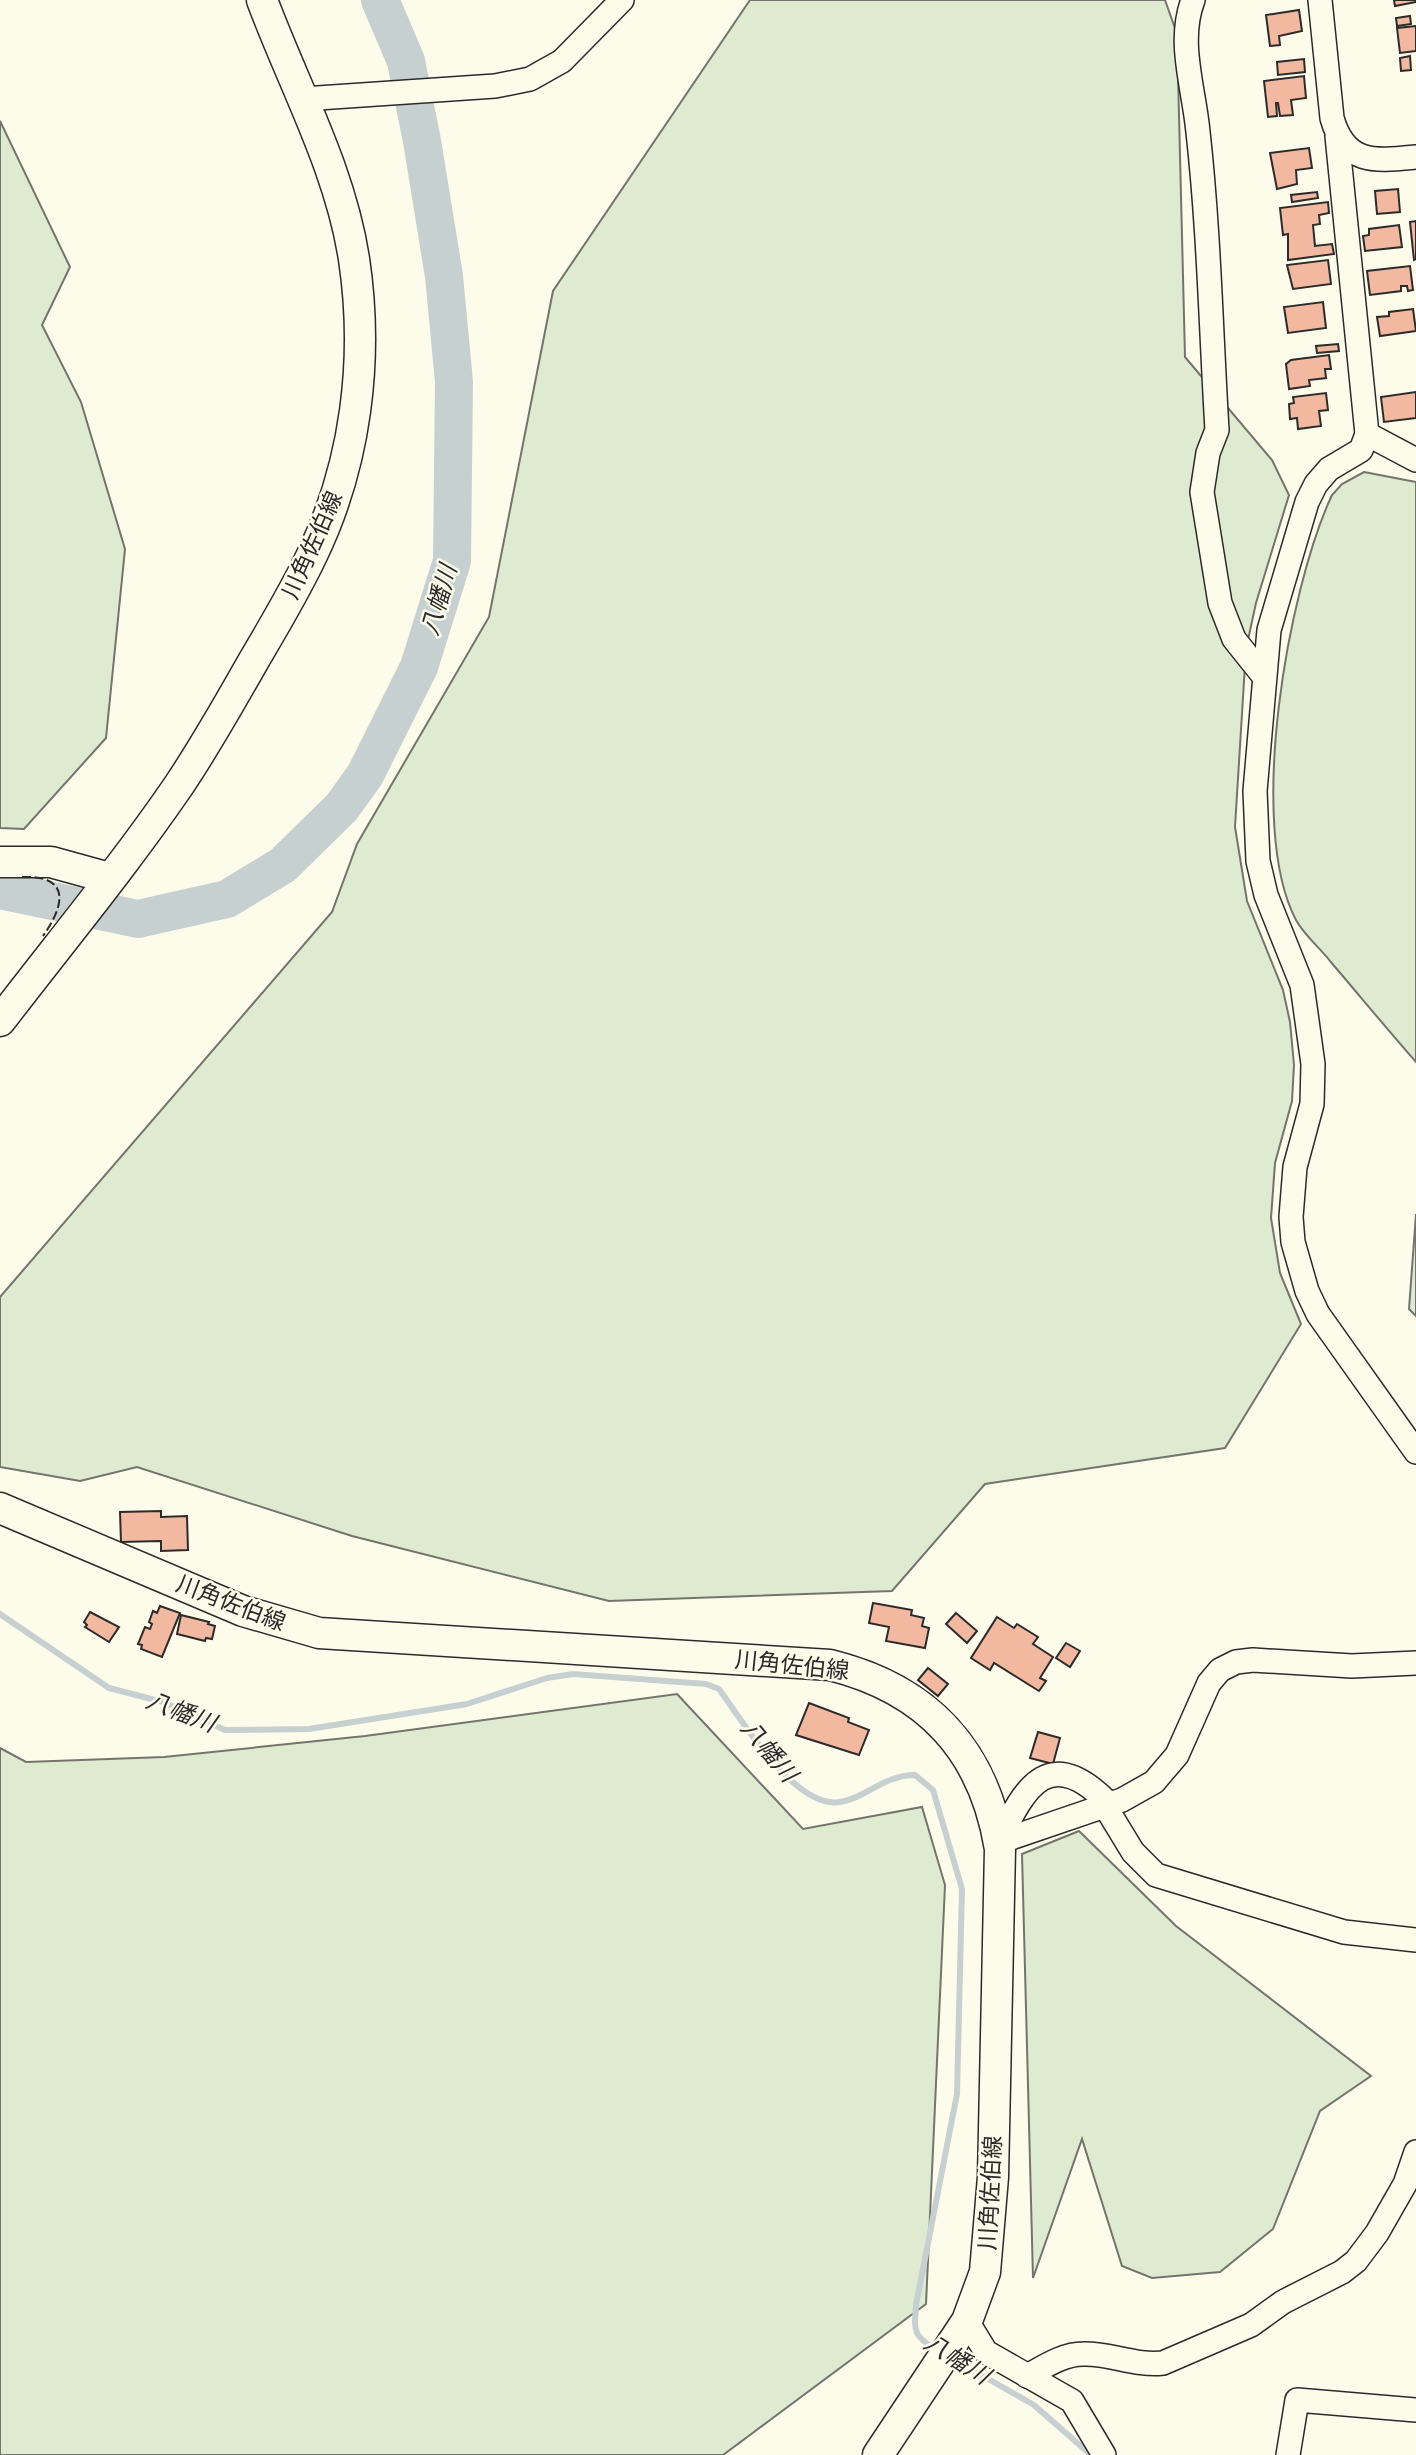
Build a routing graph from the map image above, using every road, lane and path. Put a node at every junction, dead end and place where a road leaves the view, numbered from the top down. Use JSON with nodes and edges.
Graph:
{"nodes":[{"id":1,"x":262,"y":0,"type":"edge"},
{"id":2,"x":622,"y":0,"type":"edge"},
{"id":3,"x":1194,"y":0,"type":"edge"},
{"id":4,"x":1320,"y":0,"type":"edge"},
{"id":5,"x":303,"y":99,"type":"junction"},
{"id":6,"x":1337,"y":136,"type":"junction"},
{"id":7,"x":1416,"y":157,"type":"edge"},
{"id":8,"x":1367,"y":434,"type":"junction"},
{"id":9,"x":1416,"y":460,"type":"edge"},
{"id":10,"x":1262,"y":674,"type":"junction"},
{"id":11,"x":0,"y":862,"type":"edge"},
{"id":12,"x":108,"y":880,"type":"junction"},
{"id":13,"x":0,"y":1021,"type":"edge"},
{"id":14,"x":1416,"y":1452,"type":"edge"},
{"id":15,"x":5,"y":1515,"type":"edge"},
{"id":16,"x":1416,"y":1663,"type":"edge"},
{"id":17,"x":1107,"y":1805,"type":"junction"},
{"id":18,"x":999,"y":1842,"type":"junction"},
{"id":19,"x":1416,"y":1940,"type":"edge"},
{"id":20,"x":1416,"y":2152,"type":"edge"},
{"id":21,"x":962,"y":2330,"type":"junction"},
{"id":22,"x":1027,"y":2376,"type":"junction"},
{"id":23,"x":1416,"y":2410,"type":"edge"},
{"id":24,"x":878,"y":2455,"type":"edge"},
{"id":25,"x":1104,"y":2455,"type":"edge"},
{"id":26,"x":1288,"y":2455,"type":"edge"}],
"edges":[{"from":1,"to":5,"type":"main road","name":"川角佐伯線"},
{"from":2,"to":5,"type":"street"},
{"from":3,"to":10,"type":"street"},
{"from":4,"to":6,"type":"street"},
{"from":5,"to":12,"type":"main road","name":"川角佐伯線"},
{"from":6,"to":7,"type":"street"},
{"from":6,"to":8,"type":"street"},
{"from":8,"to":9,"type":"street"},
{"from":8,"to":10,"type":"street"},
{"from":10,"to":14,"type":"street"},
{"from":11,"to":12,"type":"main road"},
{"from":12,"to":13,"type":"main road","name":"川角佐伯線"},
{"from":15,"to":18,"type":"main road","name":"川角佐伯線"},
{"from":16,"to":17,"type":"street"},
{"from":17,"to":18,"type":"street"},
{"from":17,"to":18,"type":"street"},
{"from":17,"to":19,"type":"street"},
{"from":18,"to":21,"type":"main road","name":"川角佐伯線"},
{"from":20,"to":22,"type":"street"},
{"from":21,"to":22,"type":"street"},
{"from":21,"to":24,"type":"main road","name":"川角佐伯線"},
{"from":22,"to":25,"type":"street"},
{"from":23,"to":26,"type":"street"}]}
